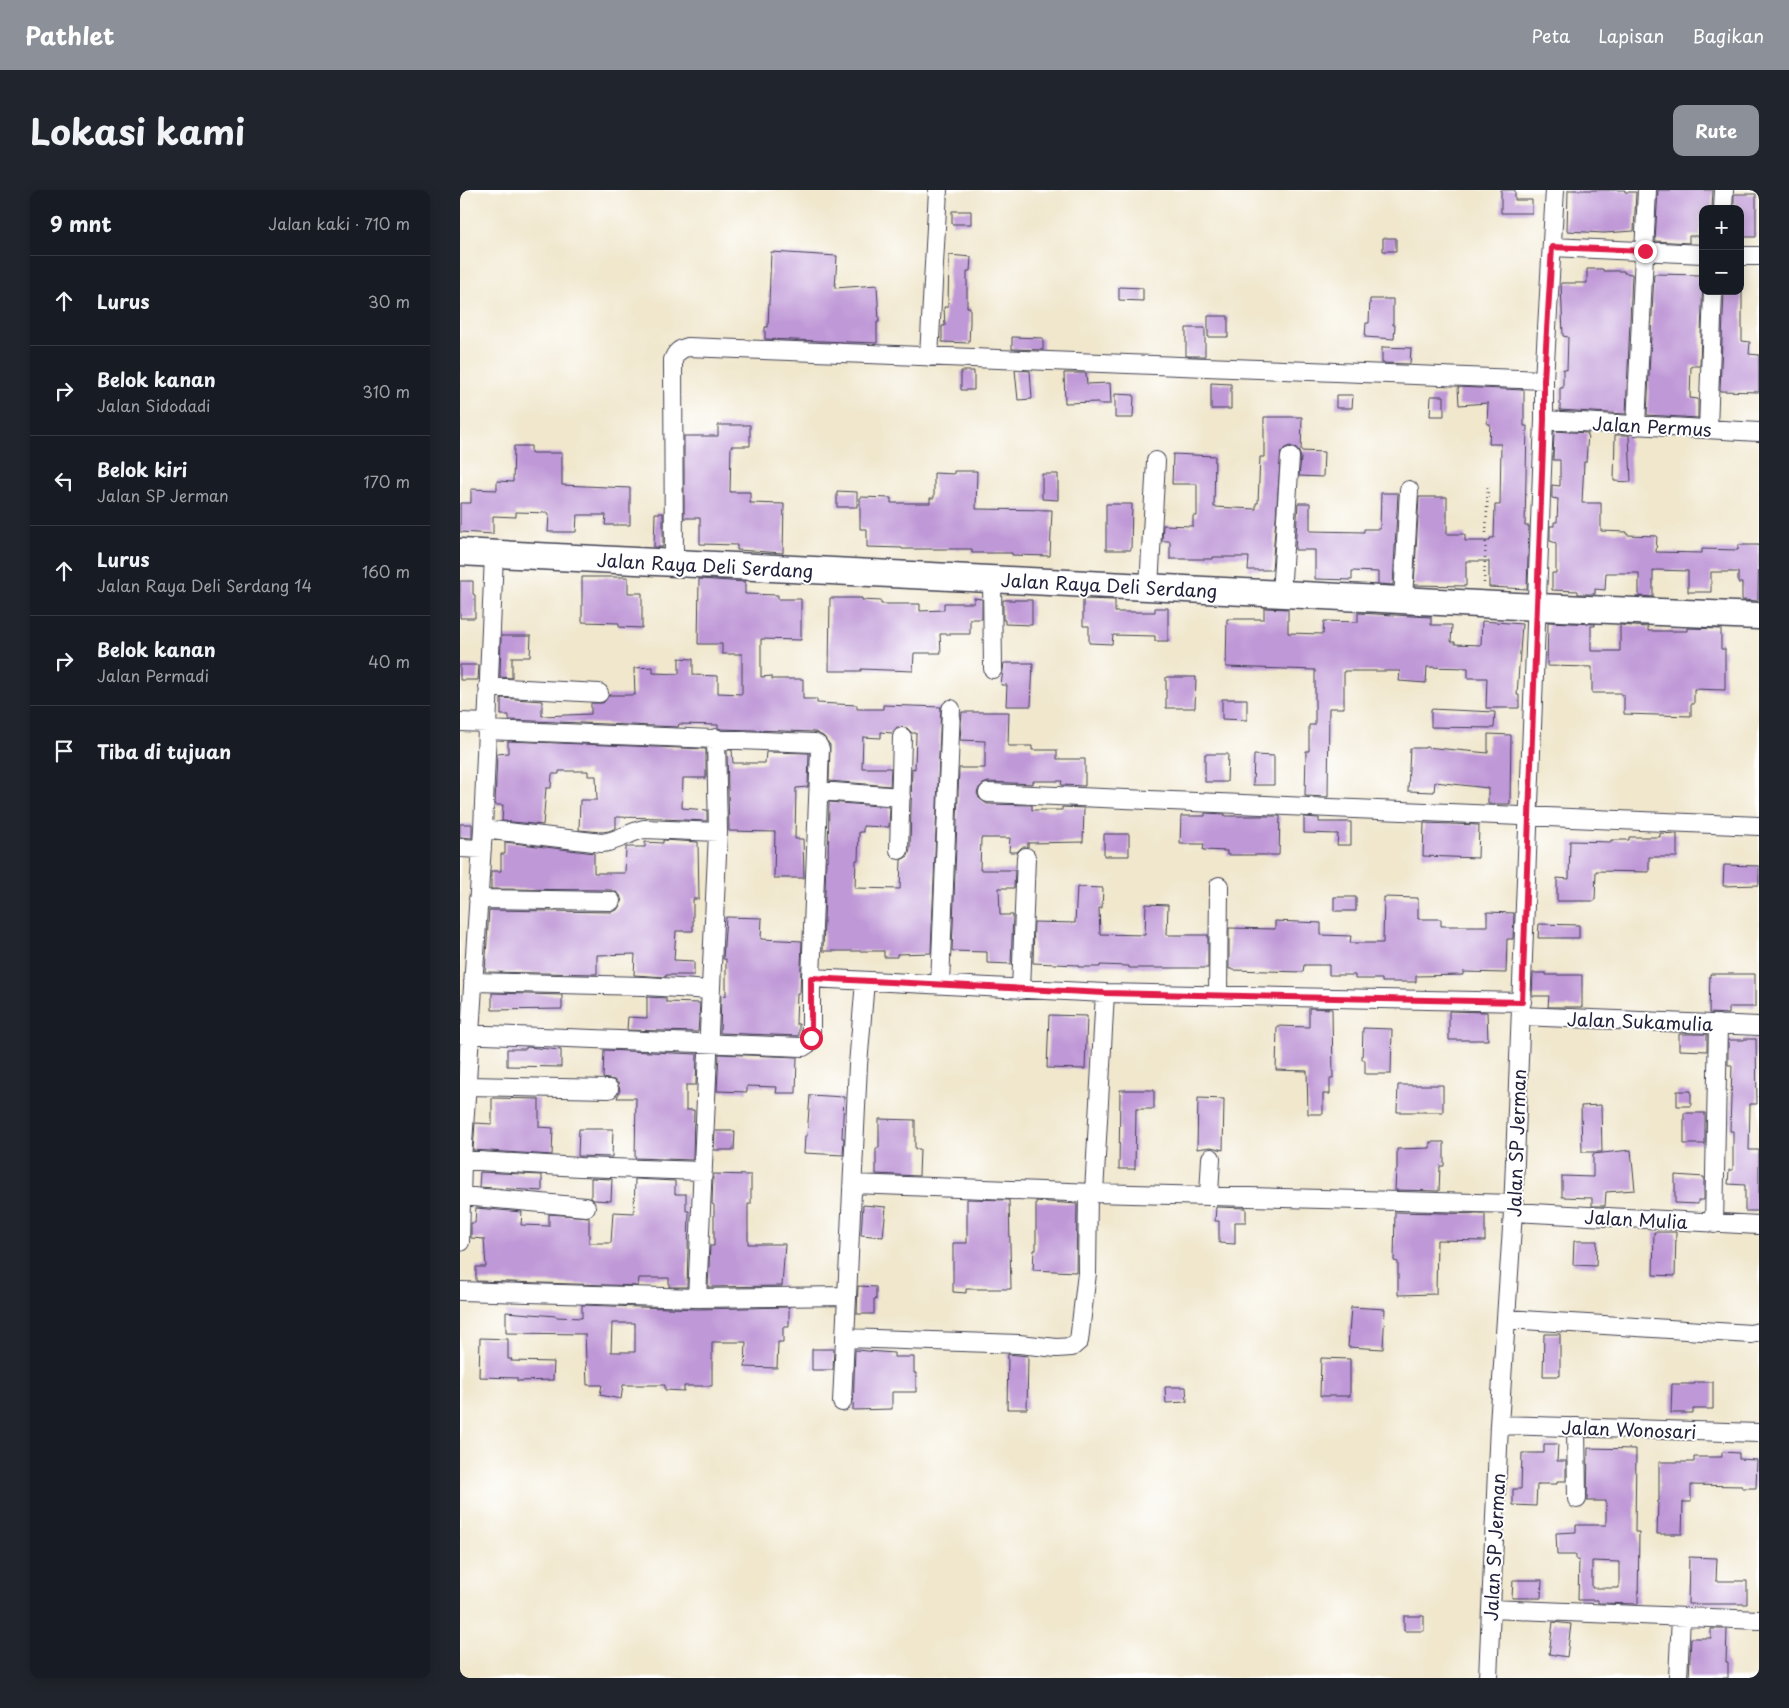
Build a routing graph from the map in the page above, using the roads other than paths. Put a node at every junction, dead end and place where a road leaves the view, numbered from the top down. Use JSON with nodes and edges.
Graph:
{"nodes":[{"id":1,"x":938,"y":190,"type":"edge"},
{"id":2,"x":1555,"y":190,"type":"edge"},
{"id":3,"x":1648,"y":190,"type":"edge"},
{"id":4,"x":1724,"y":190,"type":"edge"},
{"id":5,"x":1723,"y":205,"type":"edge"},
{"id":6,"x":1552,"y":247,"type":"junction"},
{"id":7,"x":1645,"y":251,"type":"junction"},
{"id":8,"x":1699,"y":254,"type":"edge"},
{"id":9,"x":1744,"y":256,"type":"edge"},
{"id":10,"x":1759,"y":256,"type":"edge"},
{"id":11,"x":1713,"y":295,"type":"edge"},
{"id":12,"x":929,"y":357,"type":"junction"},
{"id":13,"x":1544,"y":380,"type":"junction"},
{"id":14,"x":1544,"y":420,"type":"junction"},
{"id":15,"x":1636,"y":426,"type":"junction"},
{"id":16,"x":1708,"y":429,"type":"junction"},
{"id":17,"x":1759,"y":432,"type":"edge"},
{"id":18,"x":1290,"y":457,"type":"dead end"},
{"id":19,"x":1156,"y":461,"type":"dead end"},
{"id":20,"x":1410,"y":490,"type":"dead end"},
{"id":21,"x":460,"y":552,"type":"edge"},
{"id":22,"x":494,"y":554,"type":"junction"},
{"id":23,"x":674,"y":563,"type":"junction"},
{"id":24,"x":992,"y":579,"type":"junction"},
{"id":25,"x":1149,"y":587,"type":"junction"},
{"id":26,"x":1281,"y":594,"type":"junction"},
{"id":27,"x":1403,"y":600,"type":"junction"},
{"id":28,"x":1536,"y":607,"type":"junction"},
{"id":29,"x":1759,"y":616,"type":"edge"},
{"id":30,"x":993,"y":669,"type":"dead end"},
{"id":31,"x":488,"y":687,"type":"junction"},
{"id":32,"x":599,"y":693,"type":"dead end"},
{"id":33,"x":951,"y":709,"type":"dead end"},
{"id":34,"x":460,"y":722,"type":"edge"},
{"id":35,"x":487,"y":727,"type":"junction"},
{"id":36,"x":902,"y":737,"type":"dead end"},
{"id":37,"x":716,"y":738,"type":"junction"},
{"id":38,"x":819,"y":791,"type":"junction"},
{"id":39,"x":988,"y":793,"type":"dead end"},
{"id":40,"x":901,"y":796,"type":"junction"},
{"id":41,"x":1529,"y":818,"type":"junction"},
{"id":42,"x":1759,"y":826,"type":"edge"},
{"id":43,"x":483,"y":829,"type":"junction"},
{"id":44,"x":718,"y":832,"type":"junction"},
{"id":45,"x":460,"y":848,"type":"edge"},
{"id":46,"x":482,"y":849,"type":"junction"},
{"id":47,"x":899,"y":850,"type":"dead end"},
{"id":48,"x":1026,"y":858,"type":"dead end"},
{"id":49,"x":1219,"y":886,"type":"dead end"},
{"id":50,"x":478,"y":900,"type":"junction"},
{"id":51,"x":611,"y":901,"type":"dead end"},
{"id":52,"x":468,"y":937,"type":"edge"},
{"id":53,"x":811,"y":978,"type":"junction"},
{"id":54,"x":865,"y":981,"type":"junction"},
{"id":55,"x":473,"y":982,"type":"junction"},
{"id":56,"x":940,"y":985,"type":"junction"},
{"id":57,"x":711,"y":990,"type":"junction"},
{"id":58,"x":1021,"y":990,"type":"junction"},
{"id":59,"x":1105,"y":993,"type":"junction"},
{"id":60,"x":1218,"y":996,"type":"junction"},
{"id":61,"x":1522,"y":1009,"type":"junction"},
{"id":62,"x":1718,"y":1024,"type":"junction"},
{"id":63,"x":1759,"y":1026,"type":"edge"},
{"id":64,"x":465,"y":1034,"type":"edge"},
{"id":65,"x":708,"y":1043,"type":"junction"},
{"id":66,"x":468,"y":1086,"type":"junction"},
{"id":67,"x":609,"y":1089,"type":"dead end"},
{"id":68,"x":1211,"y":1158,"type":"dead end"},
{"id":69,"x":462,"y":1160,"type":"junction"},
{"id":70,"x":703,"y":1171,"type":"junction"},
{"id":71,"x":853,"y":1184,"type":"junction"},
{"id":72,"x":461,"y":1190,"type":"edge"},
{"id":73,"x":1091,"y":1193,"type":"junction"},
{"id":74,"x":1209,"y":1195,"type":"junction"},
{"id":75,"x":586,"y":1207,"type":"dead end"},
{"id":76,"x":1514,"y":1208,"type":"junction"},
{"id":77,"x":1714,"y":1224,"type":"junction"},
{"id":78,"x":1759,"y":1225,"type":"edge"},
{"id":79,"x":460,"y":1242,"type":"edge"},
{"id":80,"x":460,"y":1291,"type":"edge"},
{"id":81,"x":847,"y":1296,"type":"junction"},
{"id":82,"x":697,"y":1298,"type":"junction"},
{"id":83,"x":1506,"y":1319,"type":"junction"},
{"id":84,"x":1759,"y":1332,"type":"edge"},
{"id":85,"x":846,"y":1338,"type":"junction"},
{"id":86,"x":842,"y":1402,"type":"dead end"},
{"id":87,"x":1499,"y":1425,"type":"junction"},
{"id":88,"x":1576,"y":1427,"type":"junction"},
{"id":89,"x":1759,"y":1433,"type":"edge"},
{"id":90,"x":1577,"y":1499,"type":"dead end"},
{"id":91,"x":1491,"y":1609,"type":"junction"},
{"id":92,"x":1681,"y":1617,"type":"junction"},
{"id":93,"x":1759,"y":1620,"type":"edge"},
{"id":94,"x":1488,"y":1678,"type":"edge"},
{"id":95,"x":1678,"y":1678,"type":"edge"}],
"edges":[{"from":1,"to":12,"type":"street"},
{"from":2,"to":6,"type":"street","name":"Jalan SP Jerman"},
{"from":3,"to":7,"type":"street"},
{"from":4,"to":5,"type":"street"},
{"from":6,"to":7,"type":"street"},
{"from":6,"to":13,"type":"street","name":"Jalan SP Jerman"},
{"from":7,"to":8,"type":"street"},
{"from":7,"to":15,"type":"street"},
{"from":9,"to":10,"type":"street"},
{"from":11,"to":16,"type":"street"},
{"from":12,"to":13,"type":"street"},
{"from":12,"to":23,"type":"street"},
{"from":13,"to":14,"type":"street","name":"Jalan SP Jerman"},
{"from":14,"to":15,"type":"street","name":"Jalan Permus"},
{"from":14,"to":28,"type":"street","name":"Jalan SP Jerman"},
{"from":15,"to":16,"type":"street","name":"Jalan Permus"},
{"from":16,"to":17,"type":"street","name":"Jalan Permus"},
{"from":18,"to":26,"type":"street"},
{"from":19,"to":25,"type":"street"},
{"from":20,"to":27,"type":"street"},
{"from":21,"to":22,"type":"main road","name":"Jalan Raya Deli Serdang"},
{"from":22,"to":23,"type":"main road","name":"Jalan Raya Deli Serdang"},
{"from":22,"to":31,"type":"street"},
{"from":23,"to":24,"type":"main road","name":"Jalan Raya Deli Serdang"},
{"from":24,"to":25,"type":"main road","name":"Jalan Raya Deli Serdang"},
{"from":24,"to":30,"type":"street"},
{"from":25,"to":26,"type":"main road","name":"Jalan Raya Deli Serdang"},
{"from":26,"to":27,"type":"main road","name":"Jalan Raya Deli Serdang"},
{"from":27,"to":28,"type":"main road","name":"Jalan Raya Deli Serdang"},
{"from":28,"to":29,"type":"main road","name":"Jalan Raya Deli Serdang"},
{"from":28,"to":41,"type":"street","name":"Jalan SP Jerman"},
{"from":31,"to":32,"type":"street"},
{"from":31,"to":35,"type":"street"},
{"from":33,"to":56,"type":"street"},
{"from":34,"to":35,"type":"street"},
{"from":35,"to":37,"type":"street"},
{"from":35,"to":43,"type":"street"},
{"from":36,"to":40,"type":"street"},
{"from":37,"to":38,"type":"street"},
{"from":37,"to":44,"type":"street"},
{"from":38,"to":40,"type":"street"},
{"from":38,"to":53,"type":"street"},
{"from":39,"to":41,"type":"street"},
{"from":40,"to":47,"type":"street"},
{"from":41,"to":42,"type":"street"},
{"from":41,"to":61,"type":"street","name":"Jalan SP Jerman"},
{"from":43,"to":44,"type":"street"},
{"from":43,"to":46,"type":"street"},
{"from":44,"to":57,"type":"street"},
{"from":45,"to":46,"type":"street"},
{"from":46,"to":50,"type":"street"},
{"from":48,"to":58,"type":"street"},
{"from":49,"to":60,"type":"street"},
{"from":50,"to":51,"type":"street"},
{"from":50,"to":52,"type":"street"},
{"from":52,"to":55,"type":"street"},
{"from":53,"to":54,"type":"street","name":"Jalan Sukamulia"},
{"from":53,"to":65,"type":"street"},
{"from":54,"to":56,"type":"street","name":"Jalan Sukamulia"},
{"from":54,"to":71,"type":"street"},
{"from":55,"to":57,"type":"street"},
{"from":55,"to":64,"type":"street"},
{"from":56,"to":58,"type":"street","name":"Jalan Sukamulia"},
{"from":57,"to":65,"type":"street"},
{"from":58,"to":59,"type":"street","name":"Jalan Sukamulia"},
{"from":59,"to":60,"type":"street","name":"Jalan Sukamulia"},
{"from":59,"to":73,"type":"street"},
{"from":60,"to":61,"type":"street","name":"Jalan Sukamulia"},
{"from":61,"to":62,"type":"street","name":"Jalan Sukamulia"},
{"from":61,"to":76,"type":"street","name":"Jalan SP Jerman"},
{"from":62,"to":63,"type":"street","name":"Jalan Sukamulia"},
{"from":62,"to":77,"type":"street"},
{"from":64,"to":65,"type":"street"},
{"from":64,"to":66,"type":"street"},
{"from":65,"to":70,"type":"street"},
{"from":66,"to":67,"type":"street"},
{"from":66,"to":69,"type":"street"},
{"from":68,"to":74,"type":"street"},
{"from":69,"to":70,"type":"street"},
{"from":69,"to":72,"type":"street"},
{"from":70,"to":82,"type":"street"},
{"from":71,"to":73,"type":"street","name":"Jalan Mulia"},
{"from":71,"to":81,"type":"street"},
{"from":72,"to":75,"type":"street"},
{"from":72,"to":79,"type":"street"},
{"from":73,"to":74,"type":"street","name":"Jalan Mulia"},
{"from":73,"to":85,"type":"street"},
{"from":74,"to":76,"type":"street","name":"Jalan Mulia"},
{"from":76,"to":77,"type":"street","name":"Jalan Mulia"},
{"from":76,"to":83,"type":"street","name":"Jalan SP Jerman"},
{"from":77,"to":78,"type":"street","name":"Jalan Mulia"},
{"from":80,"to":82,"type":"street"},
{"from":81,"to":82,"type":"street"},
{"from":81,"to":85,"type":"street"},
{"from":83,"to":84,"type":"street"},
{"from":83,"to":87,"type":"street","name":"Jalan SP Jerman"},
{"from":85,"to":86,"type":"street"},
{"from":87,"to":88,"type":"street","name":"Jalan Wonosari"},
{"from":87,"to":91,"type":"street","name":"Jalan SP Jerman"},
{"from":88,"to":89,"type":"street","name":"Jalan Wonosari"},
{"from":88,"to":90,"type":"street"},
{"from":91,"to":92,"type":"street"},
{"from":91,"to":94,"type":"street","name":"Jalan SP Jerman"},
{"from":92,"to":93,"type":"street"},
{"from":92,"to":95,"type":"street"}]}
